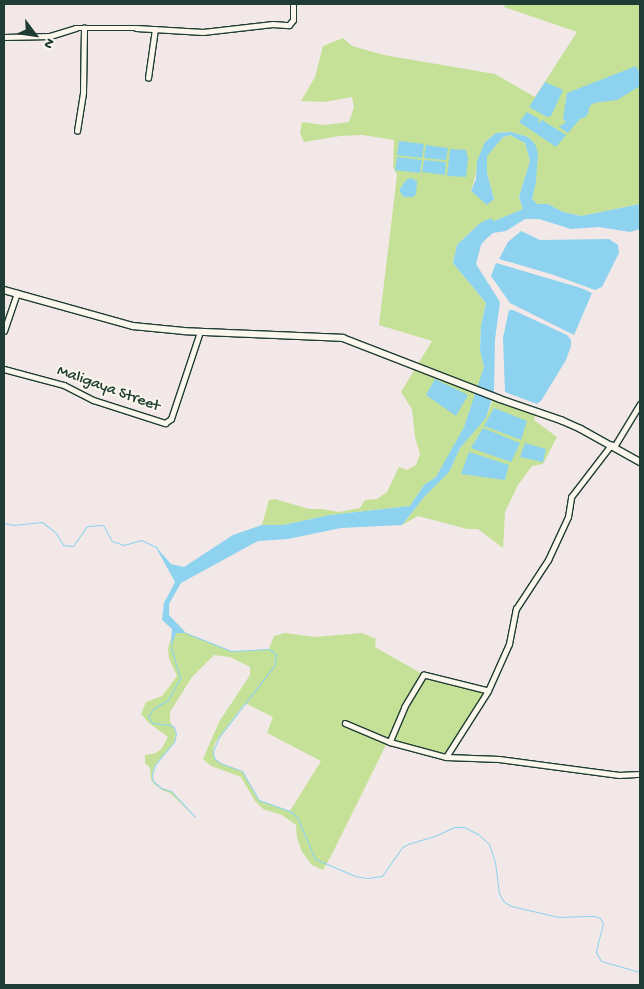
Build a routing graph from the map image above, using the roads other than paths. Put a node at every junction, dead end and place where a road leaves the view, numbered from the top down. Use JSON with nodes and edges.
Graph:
{"nodes":[{"id":1,"x":293,"y":4,"type":"edge"},
{"id":2,"x":84,"y":28,"type":"junction"},
{"id":3,"x":155,"y":29,"type":"junction"},
{"id":4,"x":4,"y":37,"type":"edge"},
{"id":5,"x":148,"y":78,"type":"dead end"},
{"id":6,"x":77,"y":131,"type":"dead end"},
{"id":7,"x":4,"y":290,"type":"edge"},
{"id":8,"x":17,"y":293,"type":"junction"},
{"id":9,"x":4,"y":331,"type":"edge"},
{"id":10,"x":200,"y":332,"type":"junction"},
{"id":11,"x":4,"y":369,"type":"edge"},
{"id":12,"x":640,"y":404,"type":"edge"},
{"id":13,"x":613,"y":446,"type":"junction"},
{"id":14,"x":640,"y":462,"type":"edge"},
{"id":15,"x":488,"y":691,"type":"junction"},
{"id":16,"x":345,"y":723,"type":"dead end"},
{"id":17,"x":390,"y":742,"type":"junction"},
{"id":18,"x":446,"y":757,"type":"junction"},
{"id":19,"x":640,"y":774,"type":"edge"}],
"edges":[{"from":1,"to":3,"type":"street"},
{"from":2,"to":3,"type":"street"},
{"from":2,"to":4,"type":"street"},
{"from":2,"to":6,"type":"street"},
{"from":3,"to":5,"type":"street"},
{"from":7,"to":8,"type":"main road"},
{"from":8,"to":9,"type":"street"},
{"from":8,"to":10,"type":"main road"},
{"from":10,"to":11,"type":"street","name":"Maligaya Street"},
{"from":10,"to":13,"type":"main road"},
{"from":12,"to":13,"type":"street"},
{"from":13,"to":14,"type":"main road"},
{"from":13,"to":15,"type":"street"},
{"from":15,"to":17,"type":"street"},
{"from":15,"to":18,"type":"street"},
{"from":16,"to":17,"type":"street"},
{"from":17,"to":18,"type":"street"},
{"from":18,"to":19,"type":"street"}]}
